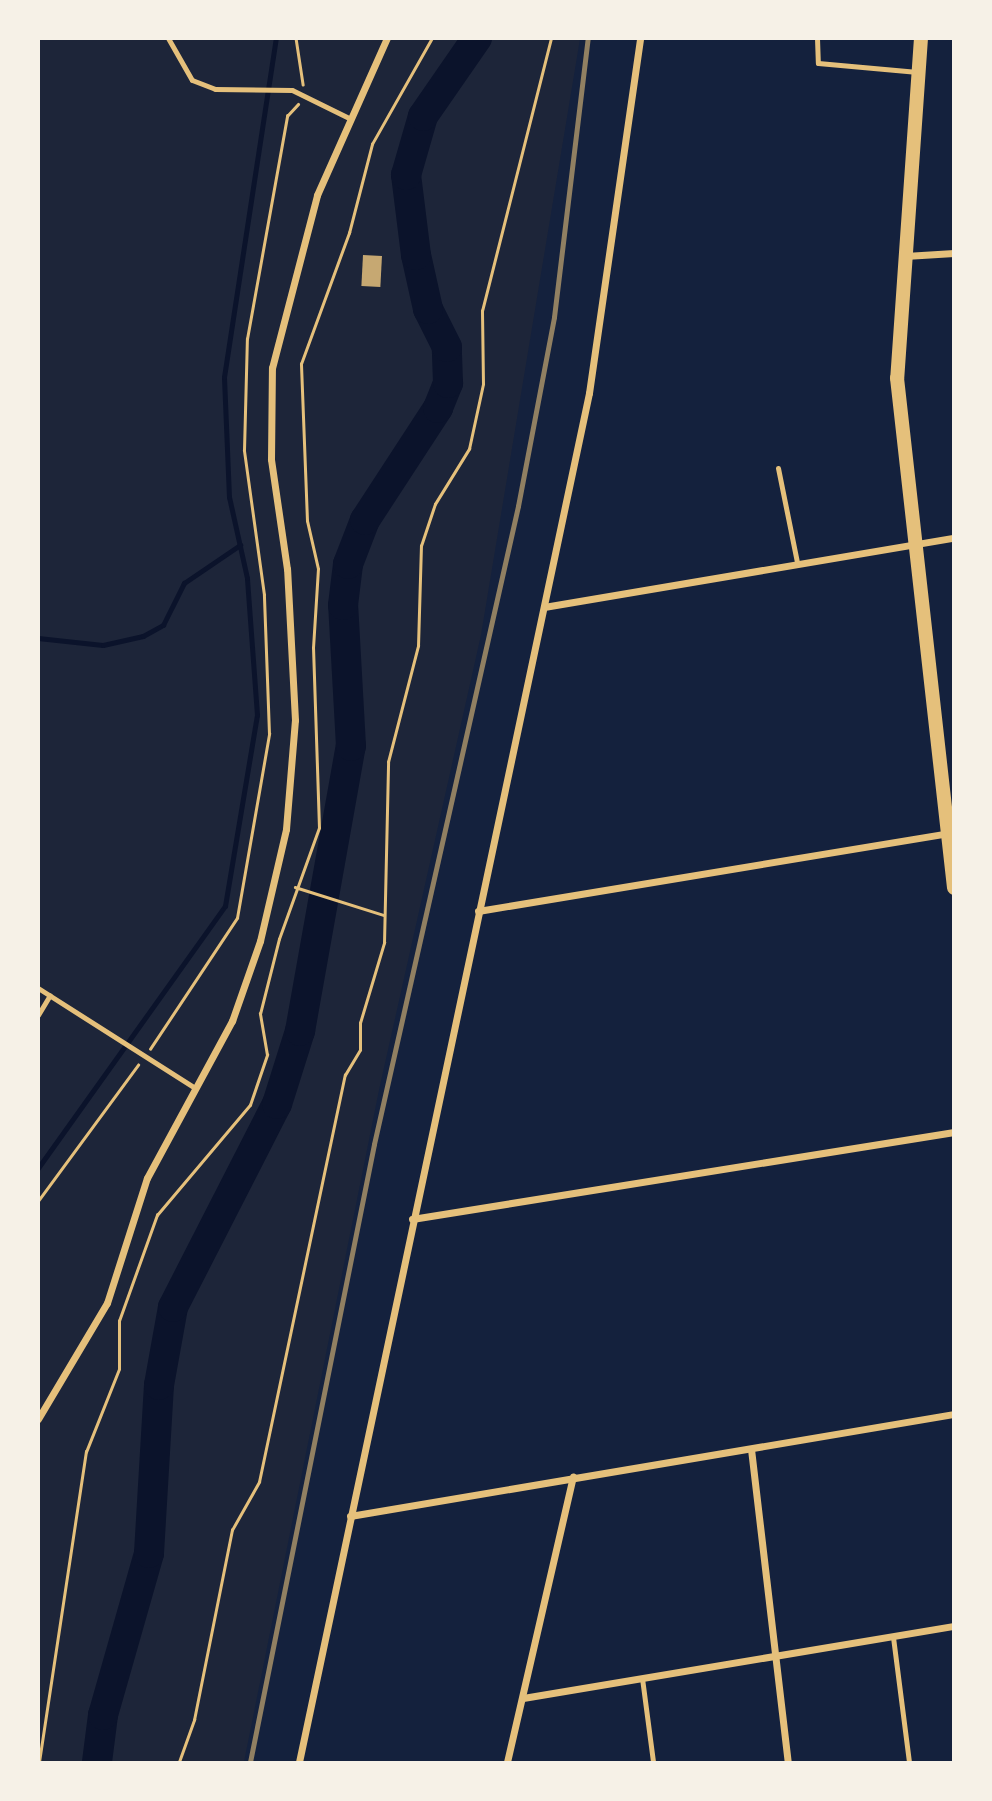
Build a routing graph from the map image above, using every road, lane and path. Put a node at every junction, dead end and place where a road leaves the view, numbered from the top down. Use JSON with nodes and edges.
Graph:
{"nodes":[{"id":1,"x":168,"y":38,"type":"edge"},
{"id":2,"x":296,"y":38,"type":"edge"},
{"id":3,"x":387,"y":38,"type":"edge"},
{"id":4,"x":432,"y":38,"type":"edge"},
{"id":5,"x":551,"y":38,"type":"edge"},
{"id":6,"x":640,"y":38,"type":"edge"},
{"id":7,"x":817,"y":38,"type":"edge"},
{"id":8,"x":921,"y":38,"type":"edge"},
{"id":9,"x":918,"y":72,"type":"junction"},
{"id":10,"x":300,"y":94,"type":"junction"},
{"id":11,"x":349,"y":118,"type":"junction"},
{"id":12,"x":954,"y":253,"type":"edge"},
{"id":13,"x":902,"y":256,"type":"junction"},
{"id":14,"x":778,"y":468,"type":"dead end"},
{"id":15,"x":954,"y":538,"type":"edge"},
{"id":16,"x":915,"y":544,"type":"junction"},
{"id":17,"x":797,"y":562,"type":"junction"},
{"id":18,"x":544,"y":607,"type":"junction"},
{"id":19,"x":951,"y":833,"type":"edge"},
{"id":20,"x":295,"y":887,"type":"junction"},
{"id":21,"x":954,"y":888,"type":"edge"},
{"id":22,"x":478,"y":911,"type":"junction"},
{"id":23,"x":384,"y":915,"type":"junction"},
{"id":24,"x":38,"y":988,"type":"edge"},
{"id":25,"x":50,"y":995,"type":"junction"},
{"id":26,"x":38,"y":1015,"type":"edge"},
{"id":27,"x":143,"y":1053,"type":"junction"},
{"id":28,"x":195,"y":1088,"type":"junction"},
{"id":29,"x":954,"y":1132,"type":"edge"},
{"id":30,"x":38,"y":1201,"type":"edge"},
{"id":31,"x":412,"y":1219,"type":"junction"},
{"id":32,"x":954,"y":1414,"type":"edge"},
{"id":33,"x":38,"y":1419,"type":"edge"},
{"id":34,"x":751,"y":1449,"type":"junction"},
{"id":35,"x":573,"y":1477,"type":"junction"},
{"id":36,"x":351,"y":1516,"type":"junction"},
{"id":37,"x":954,"y":1626,"type":"edge"},
{"id":38,"x":893,"y":1637,"type":"junction"},
{"id":39,"x":774,"y":1656,"type":"junction"},
{"id":40,"x":642,"y":1678,"type":"junction"},
{"id":41,"x":523,"y":1698,"type":"junction"},
{"id":42,"x":513,"y":1742,"type":"junction"},
{"id":43,"x":39,"y":1762,"type":"edge"},
{"id":44,"x":179,"y":1762,"type":"edge"},
{"id":45,"x":299,"y":1762,"type":"edge"},
{"id":46,"x":507,"y":1762,"type":"edge"},
{"id":47,"x":514,"y":1762,"type":"edge"},
{"id":48,"x":653,"y":1762,"type":"edge"},
{"id":49,"x":788,"y":1762,"type":"edge"},
{"id":50,"x":909,"y":1762,"type":"edge"}],
"edges":[{"from":1,"to":10,"type":"lane"},
{"from":2,"to":10,"type":"path"},
{"from":3,"to":11,"type":"street"},
{"from":4,"to":20,"type":"path"},
{"from":5,"to":23,"type":"path"},
{"from":6,"to":18,"type":"street"},
{"from":7,"to":9,"type":"lane"},
{"from":8,"to":9,"type":"main road"},
{"from":9,"to":13,"type":"main road"},
{"from":10,"to":11,"type":"lane"},
{"from":10,"to":27,"type":"path"},
{"from":11,"to":28,"type":"street"},
{"from":12,"to":13,"type":"street"},
{"from":13,"to":16,"type":"main road"},
{"from":14,"to":17,"type":"lane"},
{"from":15,"to":16,"type":"street"},
{"from":16,"to":17,"type":"street"},
{"from":16,"to":19,"type":"main road"},
{"from":17,"to":18,"type":"street"},
{"from":18,"to":22,"type":"street"},
{"from":19,"to":21,"type":"main road"},
{"from":19,"to":22,"type":"street"},
{"from":20,"to":23,"type":"path"},
{"from":20,"to":43,"type":"path"},
{"from":22,"to":31,"type":"street"},
{"from":23,"to":44,"type":"path"},
{"from":24,"to":25,"type":"lane"},
{"from":25,"to":26,"type":"lane"},
{"from":25,"to":27,"type":"lane"},
{"from":27,"to":28,"type":"lane"},
{"from":27,"to":30,"type":"path"},
{"from":28,"to":33,"type":"street"},
{"from":29,"to":31,"type":"street"},
{"from":31,"to":36,"type":"street"},
{"from":32,"to":34,"type":"street"},
{"from":34,"to":35,"type":"street"},
{"from":34,"to":39,"type":"street"},
{"from":35,"to":36,"type":"street"},
{"from":35,"to":41,"type":"street"},
{"from":36,"to":45,"type":"street"},
{"from":37,"to":38,"type":"street"},
{"from":38,"to":39,"type":"street"},
{"from":38,"to":50,"type":"lane"},
{"from":39,"to":40,"type":"street"},
{"from":39,"to":49,"type":"street"},
{"from":40,"to":41,"type":"street"},
{"from":40,"to":48,"type":"lane"},
{"from":41,"to":42,"type":"street"},
{"from":42,"to":46,"type":"street"},
{"from":42,"to":47,"type":"street"}]}
